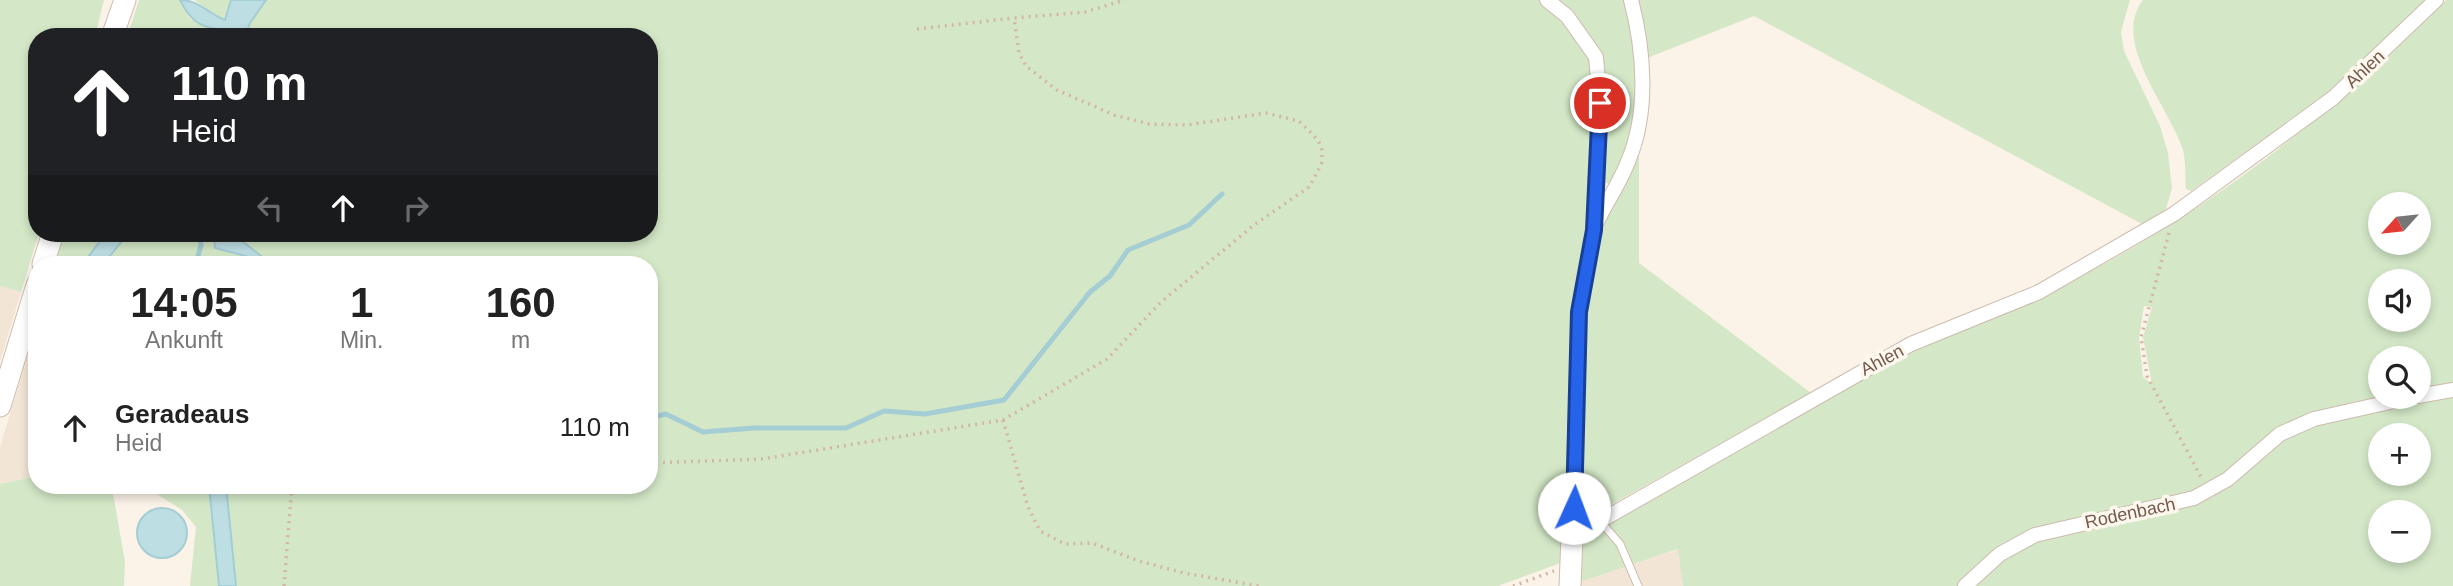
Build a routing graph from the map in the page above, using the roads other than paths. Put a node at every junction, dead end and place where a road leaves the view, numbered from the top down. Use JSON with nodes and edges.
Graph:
{"nodes":[{"id":1,"x":125,"y":0,"type":"edge"},
{"id":2,"x":1547,"y":0,"type":"edge"},
{"id":3,"x":1630,"y":0,"type":"edge"},
{"id":4,"x":2436,"y":0,"type":"edge"},
{"id":5,"x":115,"y":28,"type":"edge"},
{"id":6,"x":1594,"y":230,"type":"junction"},
{"id":7,"x":28,"y":314,"type":"edge"},
{"id":8,"x":2453,"y":390,"type":"edge"},
{"id":9,"x":2431,"y":394,"type":"edge"},
{"id":10,"x":0,"y":406,"type":"edge"},
{"id":11,"x":2368,"y":407,"type":"edge"},
{"id":12,"x":1599,"y":519,"type":"junction"},
{"id":13,"x":1572,"y":537,"type":"junction"},
{"id":14,"x":1570,"y":576,"type":"edge"},
{"id":15,"x":1638,"y":586,"type":"edge"},
{"id":16,"x":1965,"y":586,"type":"edge"}],
"edges":[{"from":1,"to":5,"type":"main road"},
{"from":2,"to":6,"type":"street"},
{"from":3,"to":6,"type":"street"},
{"from":4,"to":12,"type":"street","name":"Ahlen"},
{"from":6,"to":13,"type":"street"},
{"from":7,"to":10,"type":"main road"},
{"from":8,"to":9,"type":"street"},
{"from":11,"to":16,"type":"street","name":"Rodenbach"},
{"from":12,"to":13,"type":"street","name":"Ahlen"},
{"from":12,"to":15,"type":"lane"},
{"from":13,"to":14,"type":"main road"}]}
